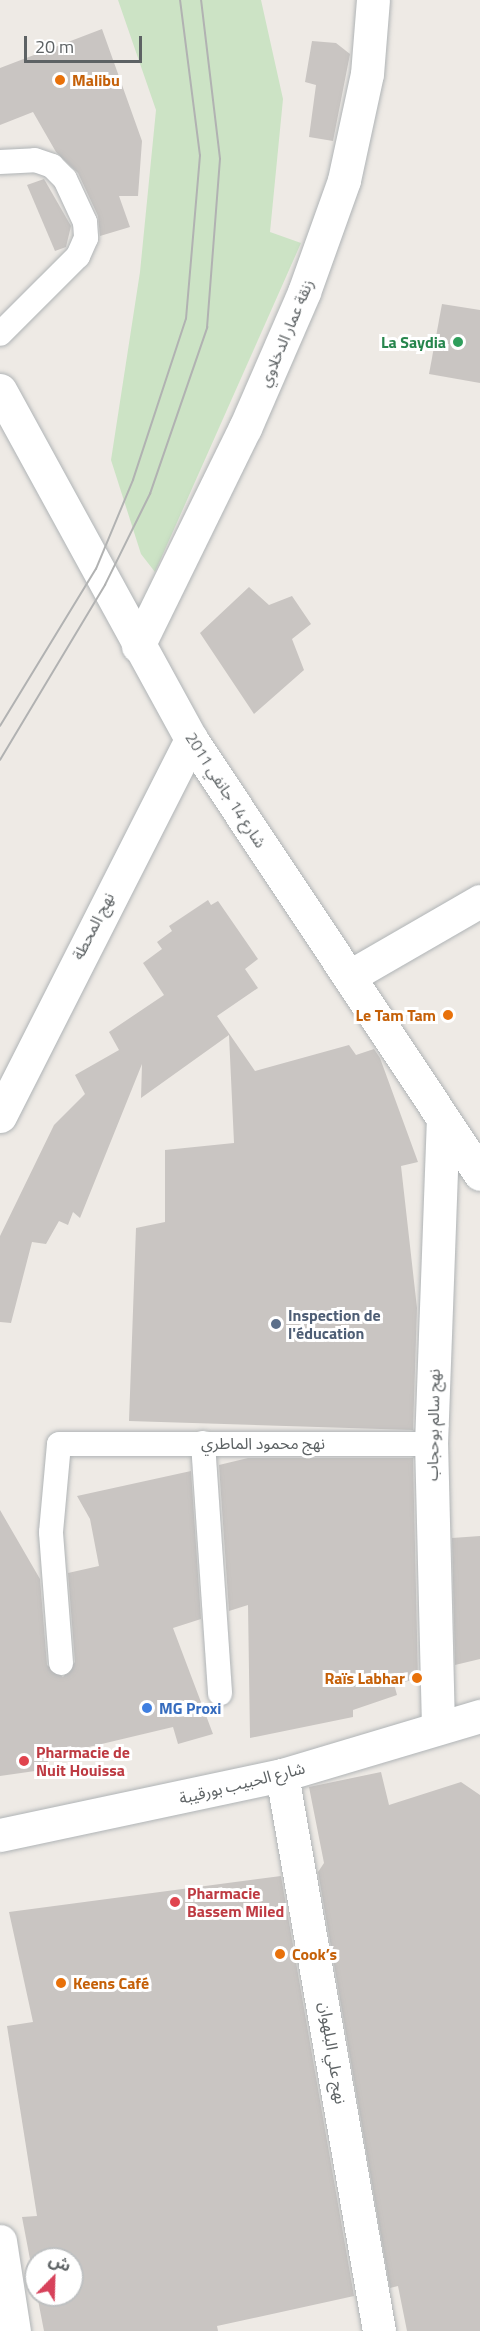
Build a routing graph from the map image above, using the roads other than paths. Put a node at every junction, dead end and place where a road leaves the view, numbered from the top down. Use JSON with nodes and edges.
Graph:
{"nodes":[{"id":1,"x":373,"y":0,"type":"edge"},
{"id":2,"x":0,"y":162,"type":"edge"},
{"id":3,"x":0,"y":334,"type":"edge"},
{"id":4,"x":0,"y":390,"type":"edge"},
{"id":5,"x":138,"y":646,"type":"junction"},
{"id":6,"x":191,"y":739,"type":"junction"},
{"id":7,"x":480,"y":901,"type":"edge"},
{"id":8,"x":350,"y":976,"type":"junction"},
{"id":9,"x":0,"y":1116,"type":"edge"},
{"id":10,"x":443,"y":1123,"type":"junction"},
{"id":11,"x":480,"y":1174,"type":"edge"},
{"id":12,"x":203,"y":1443,"type":"junction"},
{"id":13,"x":431,"y":1444,"type":"junction"},
{"id":14,"x":61,"y":1663,"type":"dead end"},
{"id":15,"x":220,"y":1694,"type":"dead end"},
{"id":16,"x":480,"y":1716,"type":"edge"},
{"id":17,"x":438,"y":1727,"type":"junction"},
{"id":18,"x":282,"y":1775,"type":"junction"},
{"id":19,"x":0,"y":1835,"type":"edge"},
{"id":20,"x":0,"y":2241,"type":"edge"},
{"id":21,"x":14,"y":2331,"type":"edge"},
{"id":22,"x":379,"y":2331,"type":"edge"}],
"edges":[{"from":1,"to":5,"type":"street","name":"زنقة عمار الدخلاوي"},
{"from":2,"to":3,"type":"lane"},
{"from":4,"to":5,"type":"street","name":"شارع 14 جانفي 2011"},
{"from":5,"to":6,"type":"street","name":"شارع 14 جانفي 2011"},
{"from":6,"to":8,"type":"street","name":"شارع 14 جانفي 2011"},
{"from":6,"to":9,"type":"street","name":"نهج المحطة"},
{"from":7,"to":8,"type":"street"},
{"from":8,"to":10,"type":"street","name":"شارع 14 جانفي 2011"},
{"from":10,"to":11,"type":"street","name":"شارع 14 جانفي 2011"},
{"from":10,"to":13,"type":"street","name":"نهج سالم بوحجاب"},
{"from":12,"to":13,"type":"lane","name":"نهج محمود الماطري"},
{"from":12,"to":14,"type":"lane","name":"نهج محمود الماطري"},
{"from":12,"to":15,"type":"lane"},
{"from":13,"to":17,"type":"street","name":"نهج سالم بوحجاب"},
{"from":16,"to":17,"type":"street","name":"شارع الحبيب بورقيبة"},
{"from":17,"to":18,"type":"street","name":"شارع الحبيب بورقيبة"},
{"from":18,"to":19,"type":"street","name":"شارع الحبيب بورقيبة"},
{"from":18,"to":22,"type":"street","name":"نهج علي البلهوان"},
{"from":20,"to":21,"type":"street"}]}
